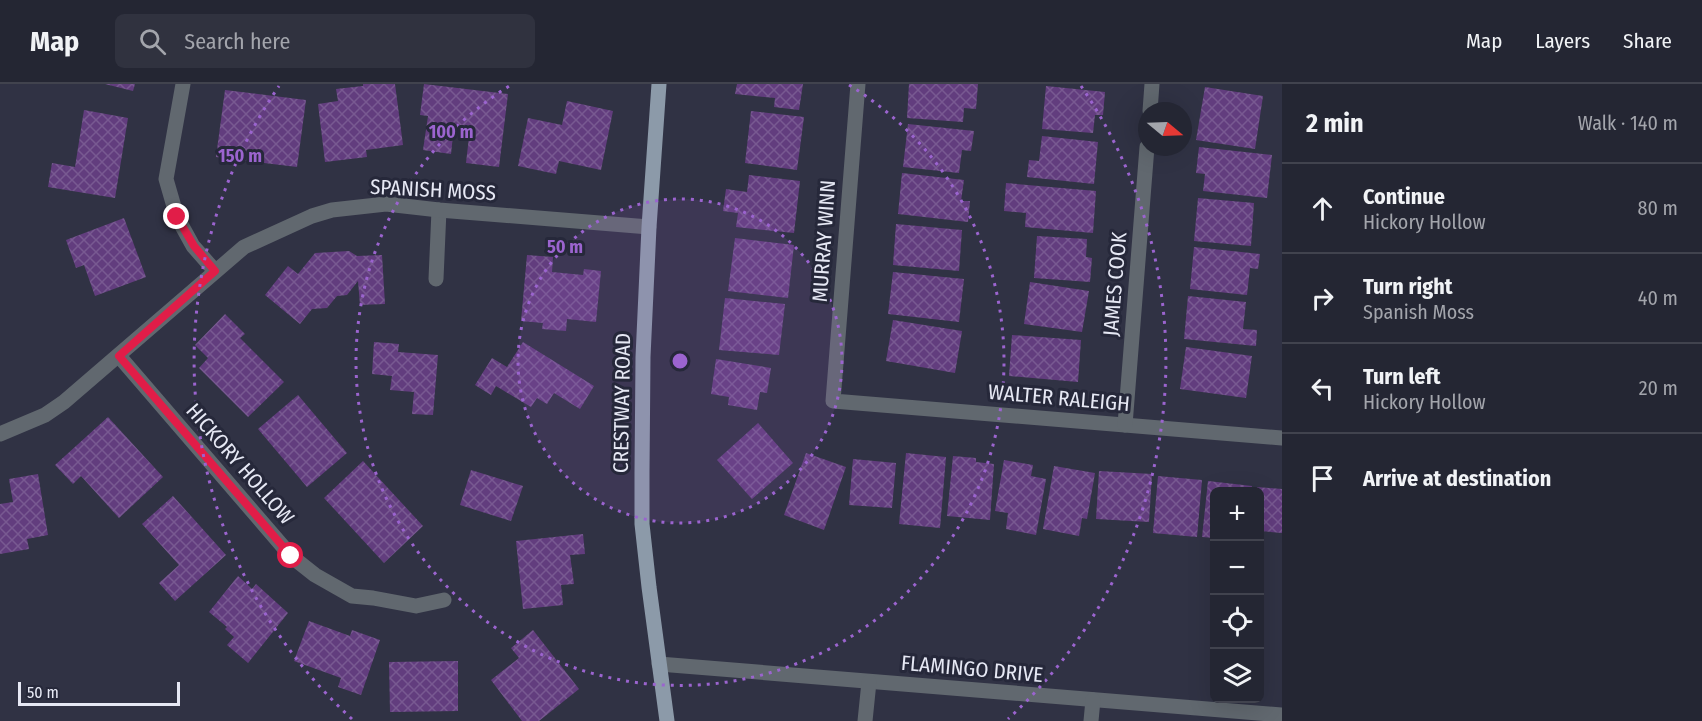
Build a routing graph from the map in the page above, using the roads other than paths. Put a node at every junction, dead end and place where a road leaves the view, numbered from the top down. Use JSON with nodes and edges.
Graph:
{"nodes":[{"id":1,"x":183,"y":84,"type":"edge"},
{"id":2,"x":659,"y":84,"type":"edge"},
{"id":3,"x":858,"y":84,"type":"edge"},
{"id":4,"x":1152,"y":84,"type":"edge"},
{"id":5,"x":1151,"y":102,"type":"edge"},
{"id":6,"x":1146,"y":156,"type":"edge"},
{"id":7,"x":439,"y":210,"type":"junction"},
{"id":8,"x":649,"y":227,"type":"junction"},
{"id":9,"x":215,"y":271,"type":"junction"},
{"id":10,"x":436,"y":279,"type":"dead end"},
{"id":11,"x":119,"y":356,"type":"junction"},
{"id":12,"x":833,"y":401,"type":"joint"},
{"id":13,"x":1125,"y":425,"type":"junction"},
{"id":14,"x":0,"y":434,"type":"edge"},
{"id":15,"x":1282,"y":438,"type":"edge"},
{"id":16,"x":444,"y":600,"type":"dead end"},
{"id":17,"x":659,"y":664,"type":"junction"},
{"id":18,"x":869,"y":682,"type":"junction"},
{"id":19,"x":1093,"y":700,"type":"junction"},
{"id":20,"x":1282,"y":715,"type":"edge"},
{"id":21,"x":667,"y":721,"type":"edge"},
{"id":22,"x":865,"y":721,"type":"edge"},
{"id":23,"x":1091,"y":721,"type":"edge"}],
"edges":[{"from":1,"to":9,"type":"street"},
{"from":2,"to":8,"type":"main road","name":"CRESTWAY ROAD"},
{"from":3,"to":12,"type":"street","name":"MURRAY WINN"},
{"from":4,"to":5,"type":"street"},
{"from":6,"to":13,"type":"street","name":"JAMES COOK"},
{"from":7,"to":8,"type":"street","name":"SPANISH MOSS"},
{"from":7,"to":9,"type":"street","name":"SPANISH MOSS"},
{"from":7,"to":10,"type":"street"},
{"from":8,"to":17,"type":"main road","name":"CRESTWAY ROAD"},
{"from":9,"to":11,"type":"street","name":"SPANISH MOSS"},
{"from":11,"to":14,"type":"street","name":"SPANISH MOSS"},
{"from":11,"to":16,"type":"street","name":"HICKORY HOLLOW"},
{"from":12,"to":13,"type":"street","name":"WALTER RALEIGH"},
{"from":13,"to":15,"type":"street","name":"WALTER RALEIGH"},
{"from":17,"to":18,"type":"street","name":"FLAMINGO DRIVE"},
{"from":17,"to":21,"type":"main road","name":"CRESTWAY ROAD"},
{"from":18,"to":19,"type":"street","name":"FLAMINGO DRIVE"},
{"from":18,"to":22,"type":"street"},
{"from":19,"to":20,"type":"street","name":"FLAMINGO DRIVE"},
{"from":19,"to":23,"type":"street"}]}
